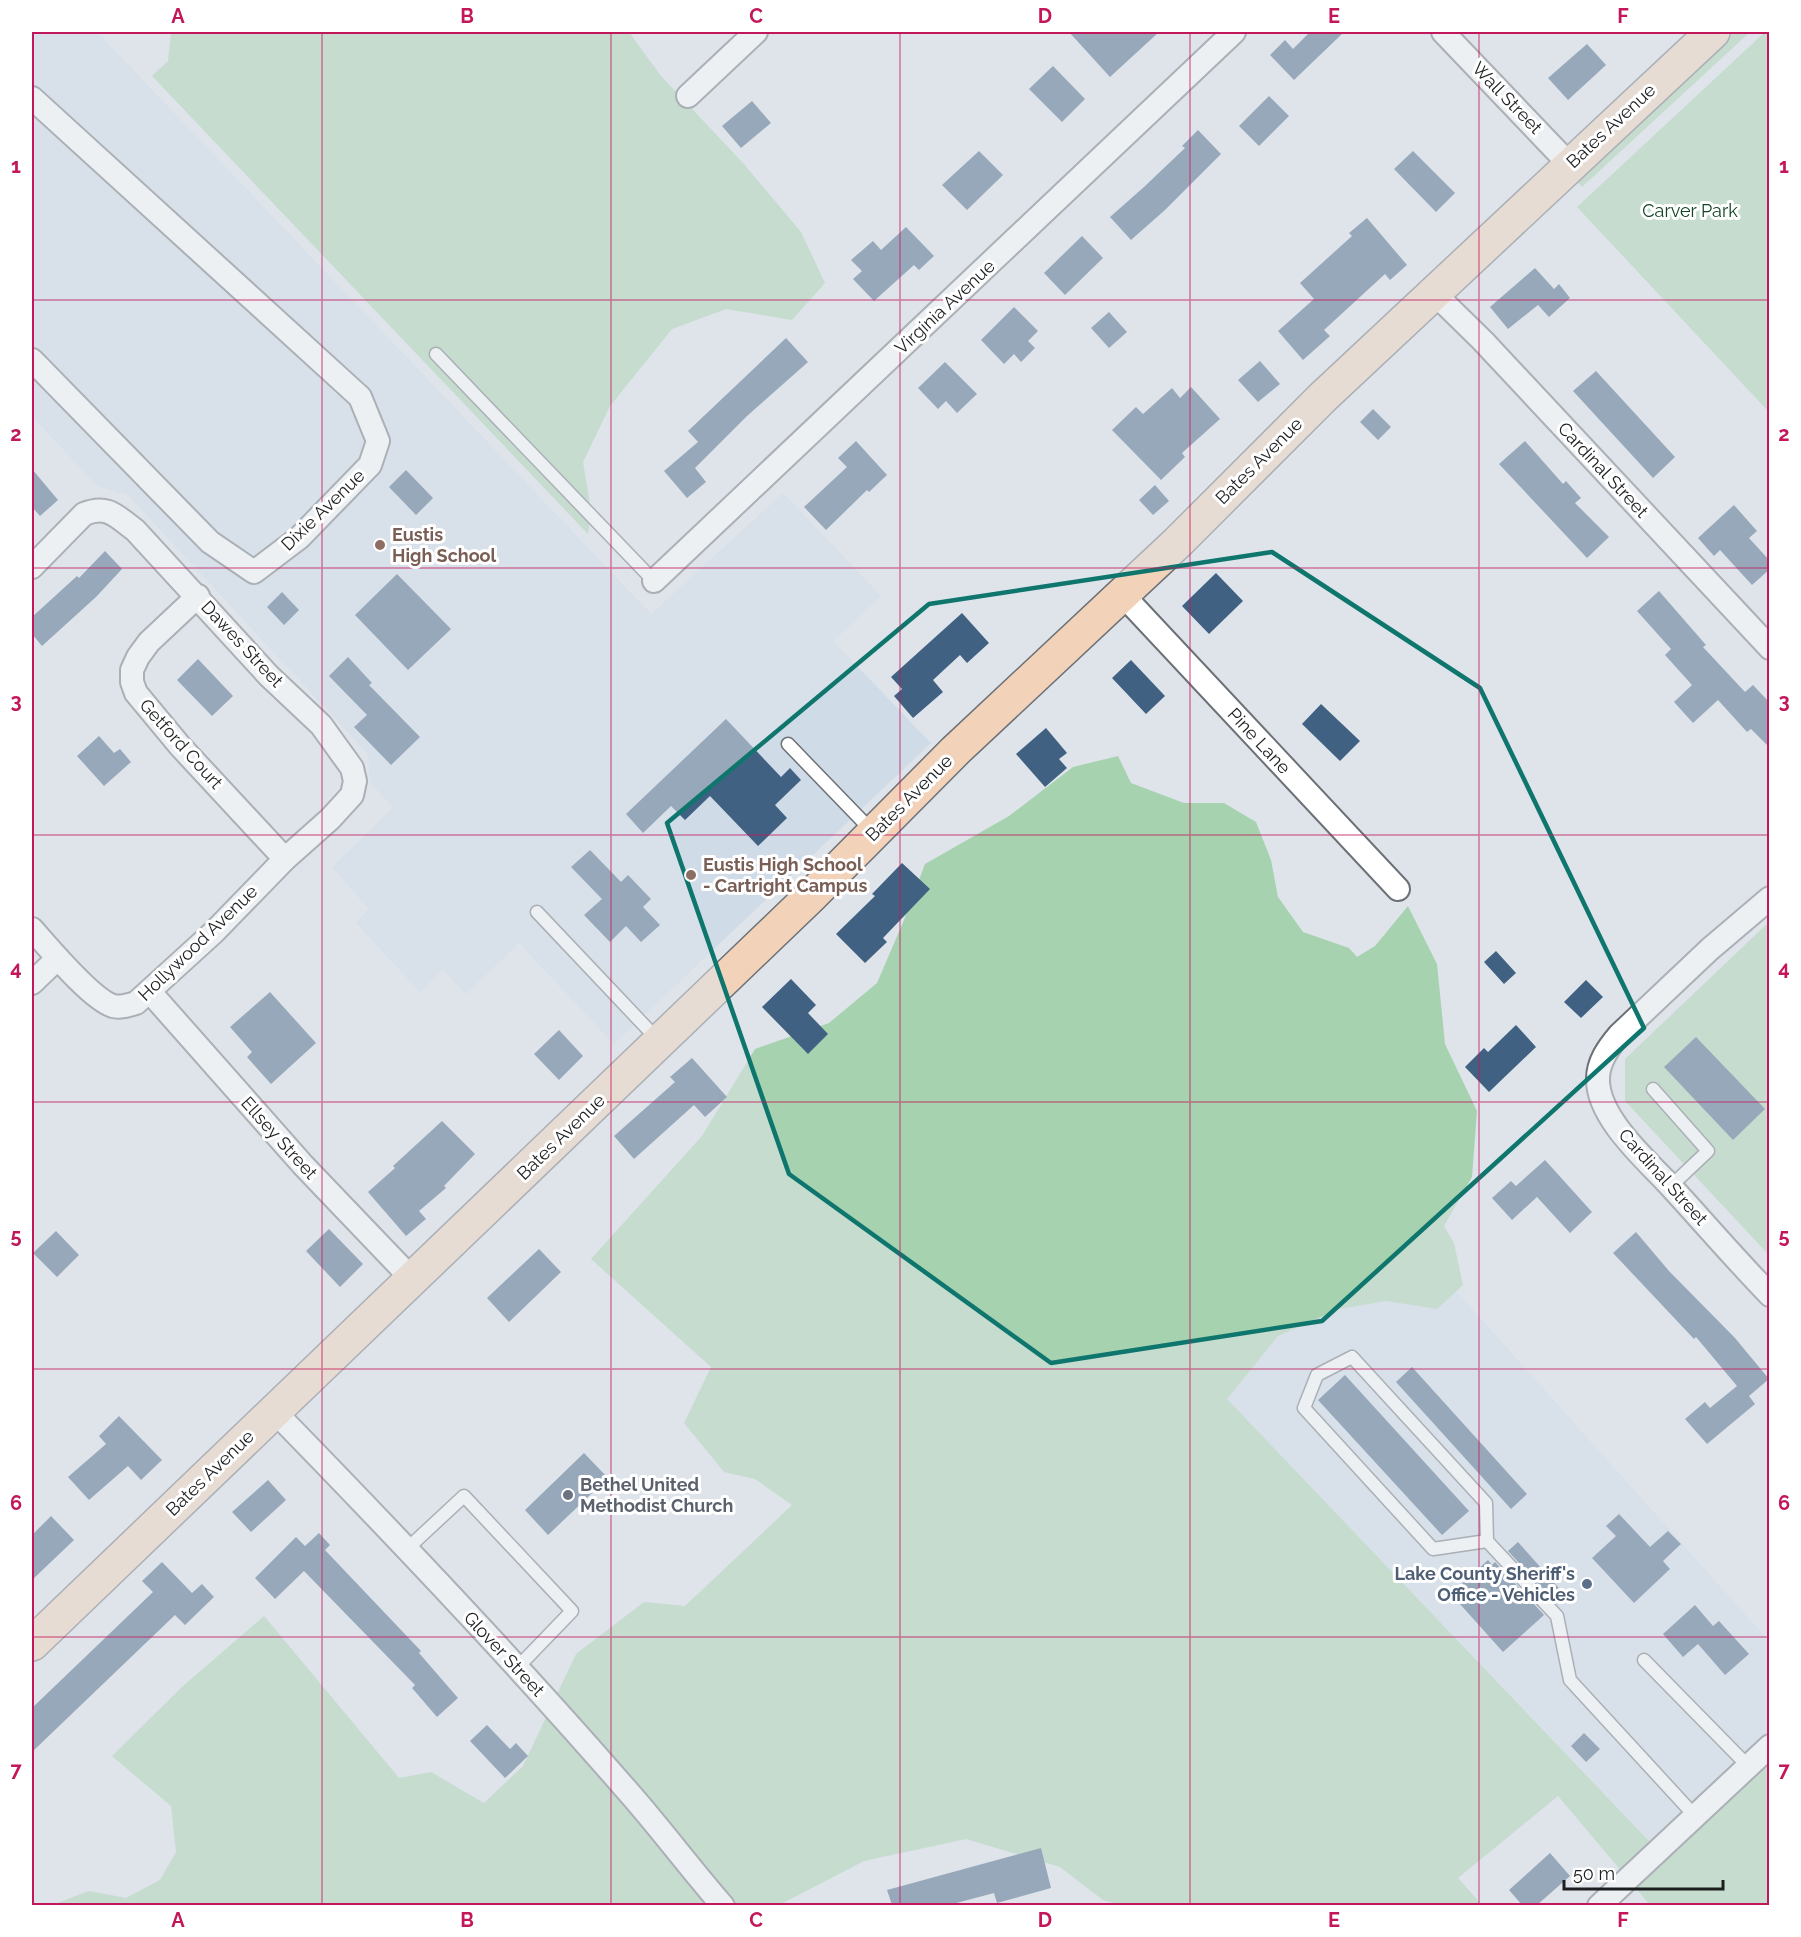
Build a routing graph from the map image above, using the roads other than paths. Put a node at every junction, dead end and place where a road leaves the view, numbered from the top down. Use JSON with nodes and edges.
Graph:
{"nodes":[{"id":1,"x":756,"y":32,"type":"edge"},
{"id":2,"x":1234,"y":32,"type":"edge"},
{"id":3,"x":1443,"y":32,"type":"edge"},
{"id":4,"x":1713,"y":32,"type":"edge"},
{"id":5,"x":688,"y":96,"type":"dead end"},
{"id":6,"x":32,"y":98,"type":"edge"},
{"id":7,"x":1570,"y":165,"type":"junction"},
{"id":8,"x":1435,"y":294,"type":"junction"},
{"id":9,"x":436,"y":354,"type":"dead end"},
{"id":10,"x":32,"y":360,"type":"edge"},
{"id":11,"x":32,"y":567,"type":"edge"},
{"id":12,"x":654,"y":581,"type":"joint"},
{"id":13,"x":1121,"y":593,"type":"junction"},
{"id":14,"x":198,"y":596,"type":"junction"},
{"id":15,"x":1770,"y":648,"type":"edge"},
{"id":16,"x":788,"y":744,"type":"dead end"},
{"id":17,"x":355,"y":787,"type":"joint"},
{"id":18,"x":874,"y":833,"type":"junction"},
{"id":19,"x":285,"y":859,"type":"junction"},
{"id":20,"x":1398,"y":889,"type":"dead end"},
{"id":21,"x":1770,"y":898,"type":"edge"},
{"id":22,"x":537,"y":912,"type":"dead end"},
{"id":23,"x":32,"y":929,"type":"edge"},
{"id":24,"x":58,"y":958,"type":"junction"},
{"id":25,"x":32,"y":983,"type":"edge"},
{"id":26,"x":150,"y":992,"type":"junction"},
{"id":27,"x":660,"y":1042,"type":"junction"},
{"id":28,"x":1653,"y":1089,"type":"dead end"},
{"id":29,"x":1671,"y":1186,"type":"junction"},
{"id":30,"x":413,"y":1280,"type":"junction"},
{"id":31,"x":1770,"y":1295,"type":"edge"},
{"id":32,"x":275,"y":1412,"type":"junction"},
{"id":33,"x":1487,"y":1541,"type":"junction"},
{"id":34,"x":408,"y":1548,"type":"junction"},
{"id":35,"x":32,"y":1644,"type":"edge"},
{"id":36,"x":1644,"y":1660,"type":"dead end"},
{"id":37,"x":517,"y":1668,"type":"junction"},
{"id":38,"x":1770,"y":1746,"type":"edge"},
{"id":39,"x":1748,"y":1766,"type":"junction"},
{"id":40,"x":1695,"y":1816,"type":"junction"},
{"id":41,"x":723,"y":1905,"type":"edge"},
{"id":42,"x":1599,"y":1905,"type":"edge"}],
"edges":[{"from":1,"to":5,"type":"street"},
{"from":2,"to":12,"type":"street","name":"Virginia Avenue"},
{"from":3,"to":7,"type":"street","name":"Wall Street"},
{"from":4,"to":7,"type":"street","name":"Bates Avenue"},
{"from":6,"to":10,"type":"street","name":"Dixie Avenue"},
{"from":7,"to":8,"type":"street","name":"Bates Avenue"},
{"from":8,"to":13,"type":"street","name":"Bates Avenue"},
{"from":8,"to":15,"type":"street","name":"Cardinal Street"},
{"from":9,"to":12,"type":"lane"},
{"from":11,"to":14,"type":"street","name":"Dawes Street"},
{"from":13,"to":18,"type":"street","name":"Bates Avenue"},
{"from":13,"to":20,"type":"street","name":"Pine Lane"},
{"from":14,"to":17,"type":"street","name":"Dawes Street"},
{"from":14,"to":19,"type":"street","name":"Getford Court"},
{"from":16,"to":18,"type":"lane"},
{"from":17,"to":19,"type":"street","name":"Hollywood Avenue"},
{"from":18,"to":27,"type":"street","name":"Bates Avenue"},
{"from":19,"to":26,"type":"street","name":"Hollywood Avenue"},
{"from":21,"to":29,"type":"street","name":"Cardinal Street"},
{"from":22,"to":27,"type":"lane"},
{"from":23,"to":24,"type":"street","name":"Hollywood Avenue"},
{"from":24,"to":25,"type":"street"},
{"from":24,"to":26,"type":"street","name":"Hollywood Avenue"},
{"from":26,"to":30,"type":"street","name":"Ellsey Street"},
{"from":27,"to":30,"type":"street","name":"Bates Avenue"},
{"from":28,"to":29,"type":"lane"},
{"from":29,"to":31,"type":"street","name":"Cardinal Street"},
{"from":30,"to":32,"type":"street","name":"Bates Avenue"},
{"from":32,"to":34,"type":"street","name":"Glover Street"},
{"from":32,"to":35,"type":"street","name":"Bates Avenue"},
{"from":33,"to":33,"type":"lane"},
{"from":33,"to":40,"type":"lane"},
{"from":34,"to":37,"type":"street","name":"Glover Street"},
{"from":34,"to":37,"type":"lane"},
{"from":36,"to":39,"type":"lane"},
{"from":37,"to":41,"type":"street","name":"Glover Street"},
{"from":38,"to":39,"type":"street"},
{"from":39,"to":40,"type":"street"},
{"from":40,"to":42,"type":"street"}]}
